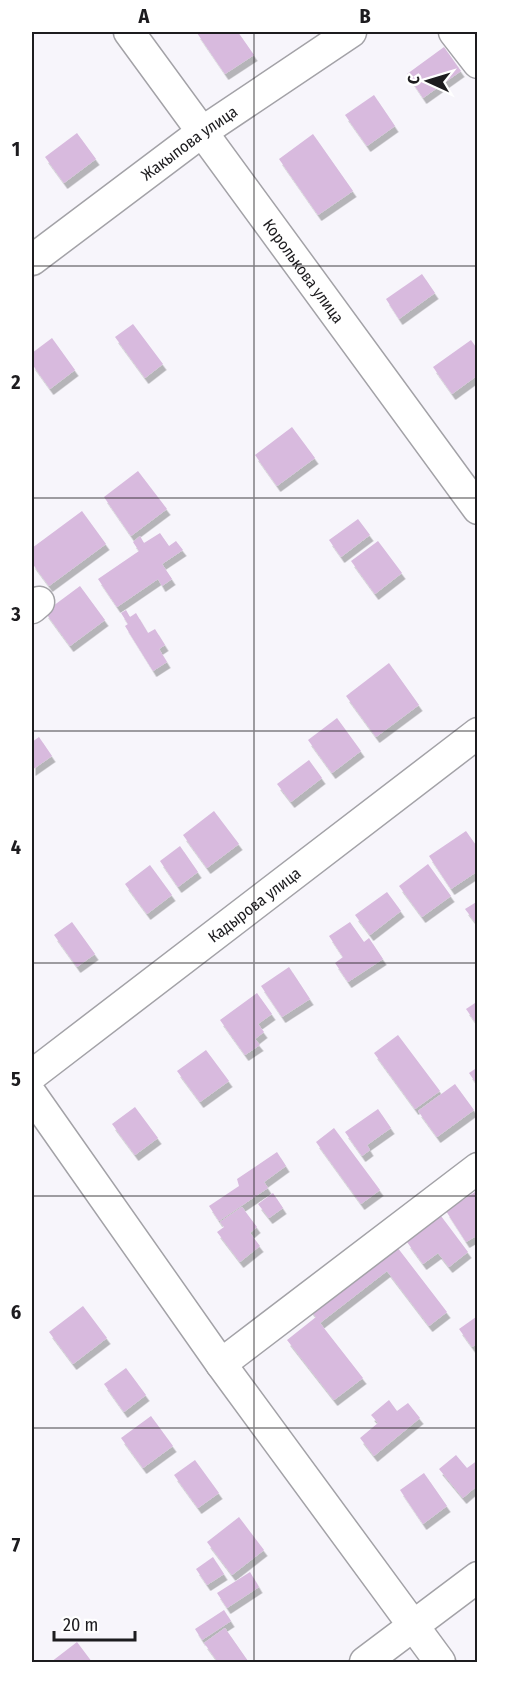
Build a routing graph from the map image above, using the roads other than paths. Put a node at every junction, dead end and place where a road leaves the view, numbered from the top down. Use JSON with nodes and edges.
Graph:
{"nodes":[{"id":1,"x":129,"y":32,"type":"edge"},
{"id":2,"x":351,"y":32,"type":"edge"},
{"id":3,"x":454,"y":32,"type":"edge"},
{"id":4,"x":477,"y":63,"type":"edge"},
{"id":5,"x":202,"y":132,"type":"junction"},
{"id":6,"x":32,"y":260,"type":"edge"},
{"id":7,"x":477,"y":509,"type":"edge"},
{"id":8,"x":477,"y":733,"type":"edge"},
{"id":9,"x":32,"y":1075,"type":"edge"},
{"id":10,"x":32,"y":1095,"type":"edge"},
{"id":11,"x":477,"y":1168,"type":"edge"},
{"id":12,"x":221,"y":1364,"type":"junction"},
{"id":13,"x":477,"y":1577,"type":"edge"},
{"id":14,"x":412,"y":1627,"type":"junction"},
{"id":15,"x":365,"y":1662,"type":"edge"},
{"id":16,"x":440,"y":1662,"type":"edge"}],
"edges":[{"from":1,"to":5,"type":"street","name":"Королькова улица"},
{"from":2,"to":5,"type":"street","name":"Жакыпова улица"},
{"from":3,"to":4,"type":"street"},
{"from":5,"to":6,"type":"street","name":"Жакыпова улица"},
{"from":5,"to":7,"type":"street","name":"Королькова улица"},
{"from":8,"to":9,"type":"street","name":"Кадырова улица"},
{"from":10,"to":12,"type":"street"},
{"from":11,"to":12,"type":"street"},
{"from":12,"to":14,"type":"street"},
{"from":13,"to":14,"type":"street"},
{"from":14,"to":15,"type":"street"},
{"from":14,"to":16,"type":"street"}]}
